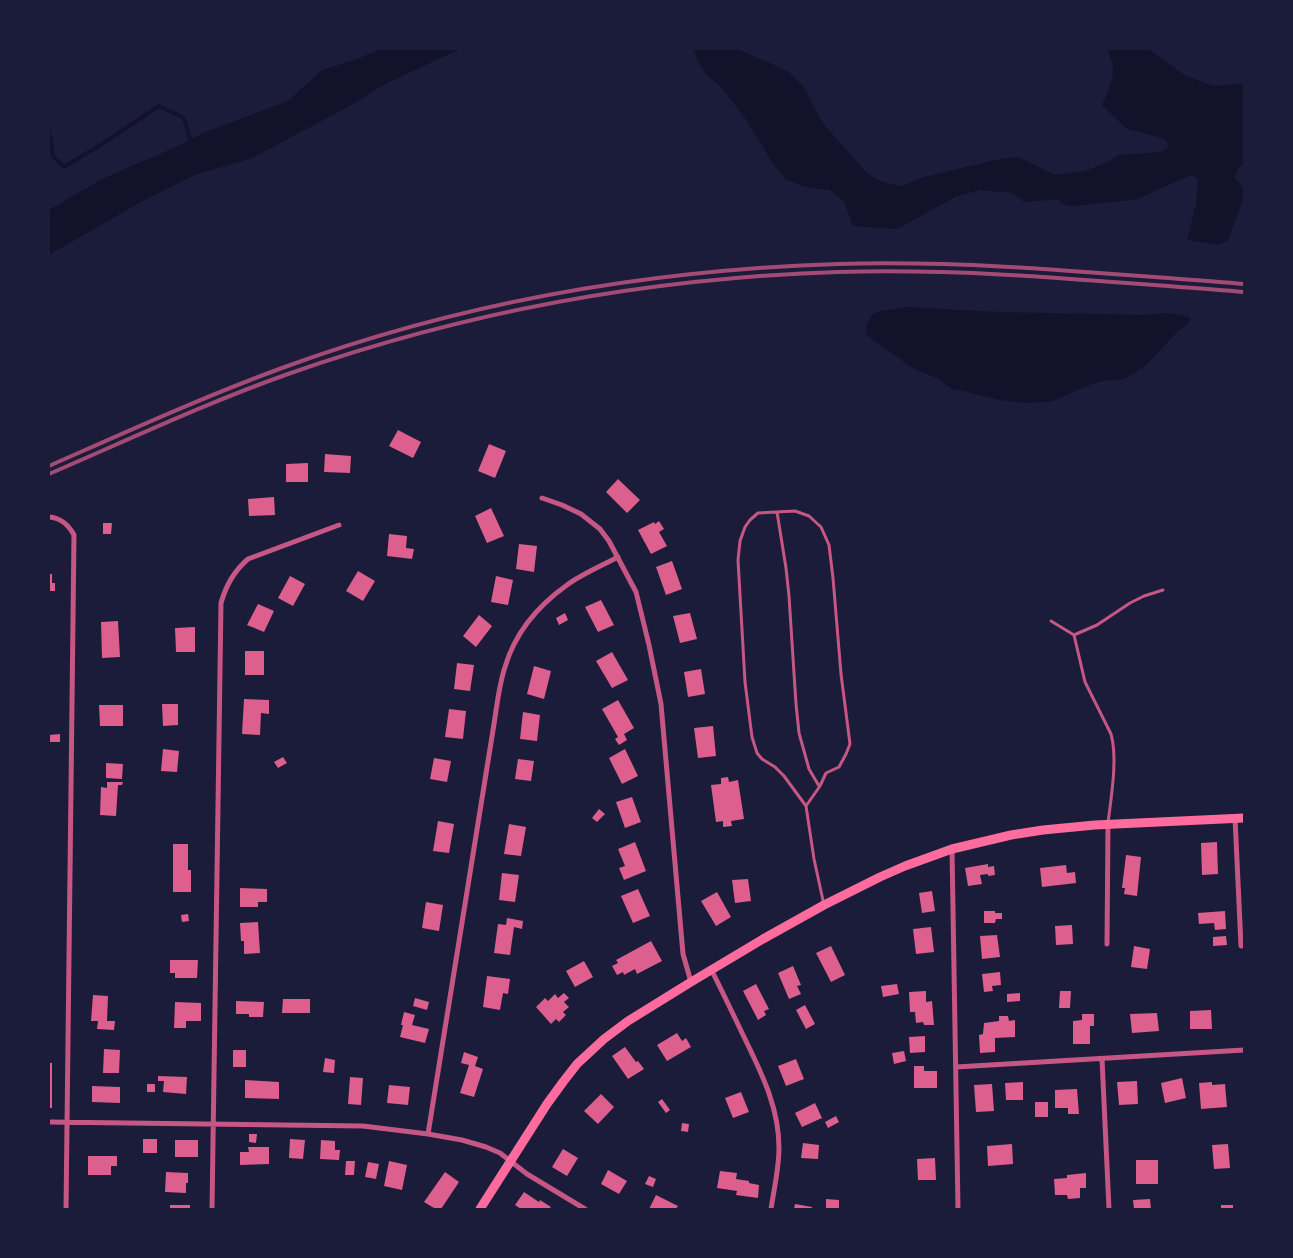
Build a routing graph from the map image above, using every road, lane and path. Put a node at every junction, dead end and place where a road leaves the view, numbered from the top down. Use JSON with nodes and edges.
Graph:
{"nodes":[{"id":1,"x":542,"y":498,"type":"dead end"},
{"id":2,"x":777,"y":512,"type":"junction"},
{"id":3,"x":49,"y":517,"type":"edge"},
{"id":4,"x":339,"y":525,"type":"dead end"},
{"id":5,"x":618,"y":557,"type":"junction"},
{"id":6,"x":1163,"y":590,"type":"dead end"},
{"id":7,"x":1050,"y":621,"type":"dead end"},
{"id":8,"x":1074,"y":635,"type":"junction"},
{"id":9,"x":820,"y":786,"type":"junction"},
{"id":10,"x":806,"y":806,"type":"junction"},
{"id":11,"x":1240,"y":818,"type":"edge"},
{"id":12,"x":1108,"y":824,"type":"junction"},
{"id":13,"x":952,"y":849,"type":"junction"},
{"id":14,"x":824,"y":906,"type":"junction"},
{"id":15,"x":1107,"y":944,"type":"dead end"},
{"id":16,"x":1241,"y":946,"type":"dead end"},
{"id":17,"x":711,"y":969,"type":"junction"},
{"id":18,"x":691,"y":982,"type":"junction"},
{"id":19,"x":1244,"y":1050,"type":"edge"},
{"id":20,"x":1102,"y":1059,"type":"junction"},
{"id":21,"x":956,"y":1067,"type":"junction"},
{"id":22,"x":49,"y":1122,"type":"edge"},
{"id":23,"x":67,"y":1122,"type":"junction"},
{"id":24,"x":214,"y":1124,"type":"junction"},
{"id":25,"x":428,"y":1134,"type":"junction"},
{"id":26,"x":511,"y":1162,"type":"junction"},
{"id":27,"x":66,"y":1209,"type":"edge"},
{"id":28,"x":212,"y":1209,"type":"edge"},
{"id":29,"x":480,"y":1209,"type":"edge"},
{"id":30,"x":585,"y":1209,"type":"edge"},
{"id":31,"x":771,"y":1209,"type":"edge"},
{"id":32,"x":958,"y":1209,"type":"edge"},
{"id":33,"x":1109,"y":1209,"type":"edge"}],
"edges":[{"from":1,"to":5,"type":"street"},
{"from":2,"to":9,"type":"lane"},
{"from":2,"to":9,"type":"lane"},
{"from":2,"to":10,"type":"lane"},
{"from":3,"to":23,"type":"street"},
{"from":4,"to":24,"type":"street"},
{"from":5,"to":18,"type":"street"},
{"from":5,"to":25,"type":"street"},
{"from":6,"to":8,"type":"lane"},
{"from":7,"to":8,"type":"lane"},
{"from":8,"to":12,"type":"lane"},
{"from":9,"to":10,"type":"lane"},
{"from":10,"to":14,"type":"lane"},
{"from":11,"to":12,"type":"main road"},
{"from":11,"to":16,"type":"street"},
{"from":12,"to":13,"type":"main road"},
{"from":12,"to":15,"type":"street"},
{"from":13,"to":14,"type":"main road"},
{"from":13,"to":21,"type":"street"},
{"from":14,"to":17,"type":"main road"},
{"from":17,"to":18,"type":"main road"},
{"from":17,"to":31,"type":"street"},
{"from":18,"to":26,"type":"main road"},
{"from":19,"to":20,"type":"street"},
{"from":20,"to":21,"type":"street"},
{"from":20,"to":33,"type":"street"},
{"from":21,"to":32,"type":"street"},
{"from":22,"to":23,"type":"street"},
{"from":23,"to":24,"type":"street"},
{"from":23,"to":27,"type":"street"},
{"from":24,"to":25,"type":"street"},
{"from":24,"to":28,"type":"street"},
{"from":25,"to":26,"type":"street"},
{"from":26,"to":29,"type":"main road"},
{"from":26,"to":30,"type":"street"}]}
